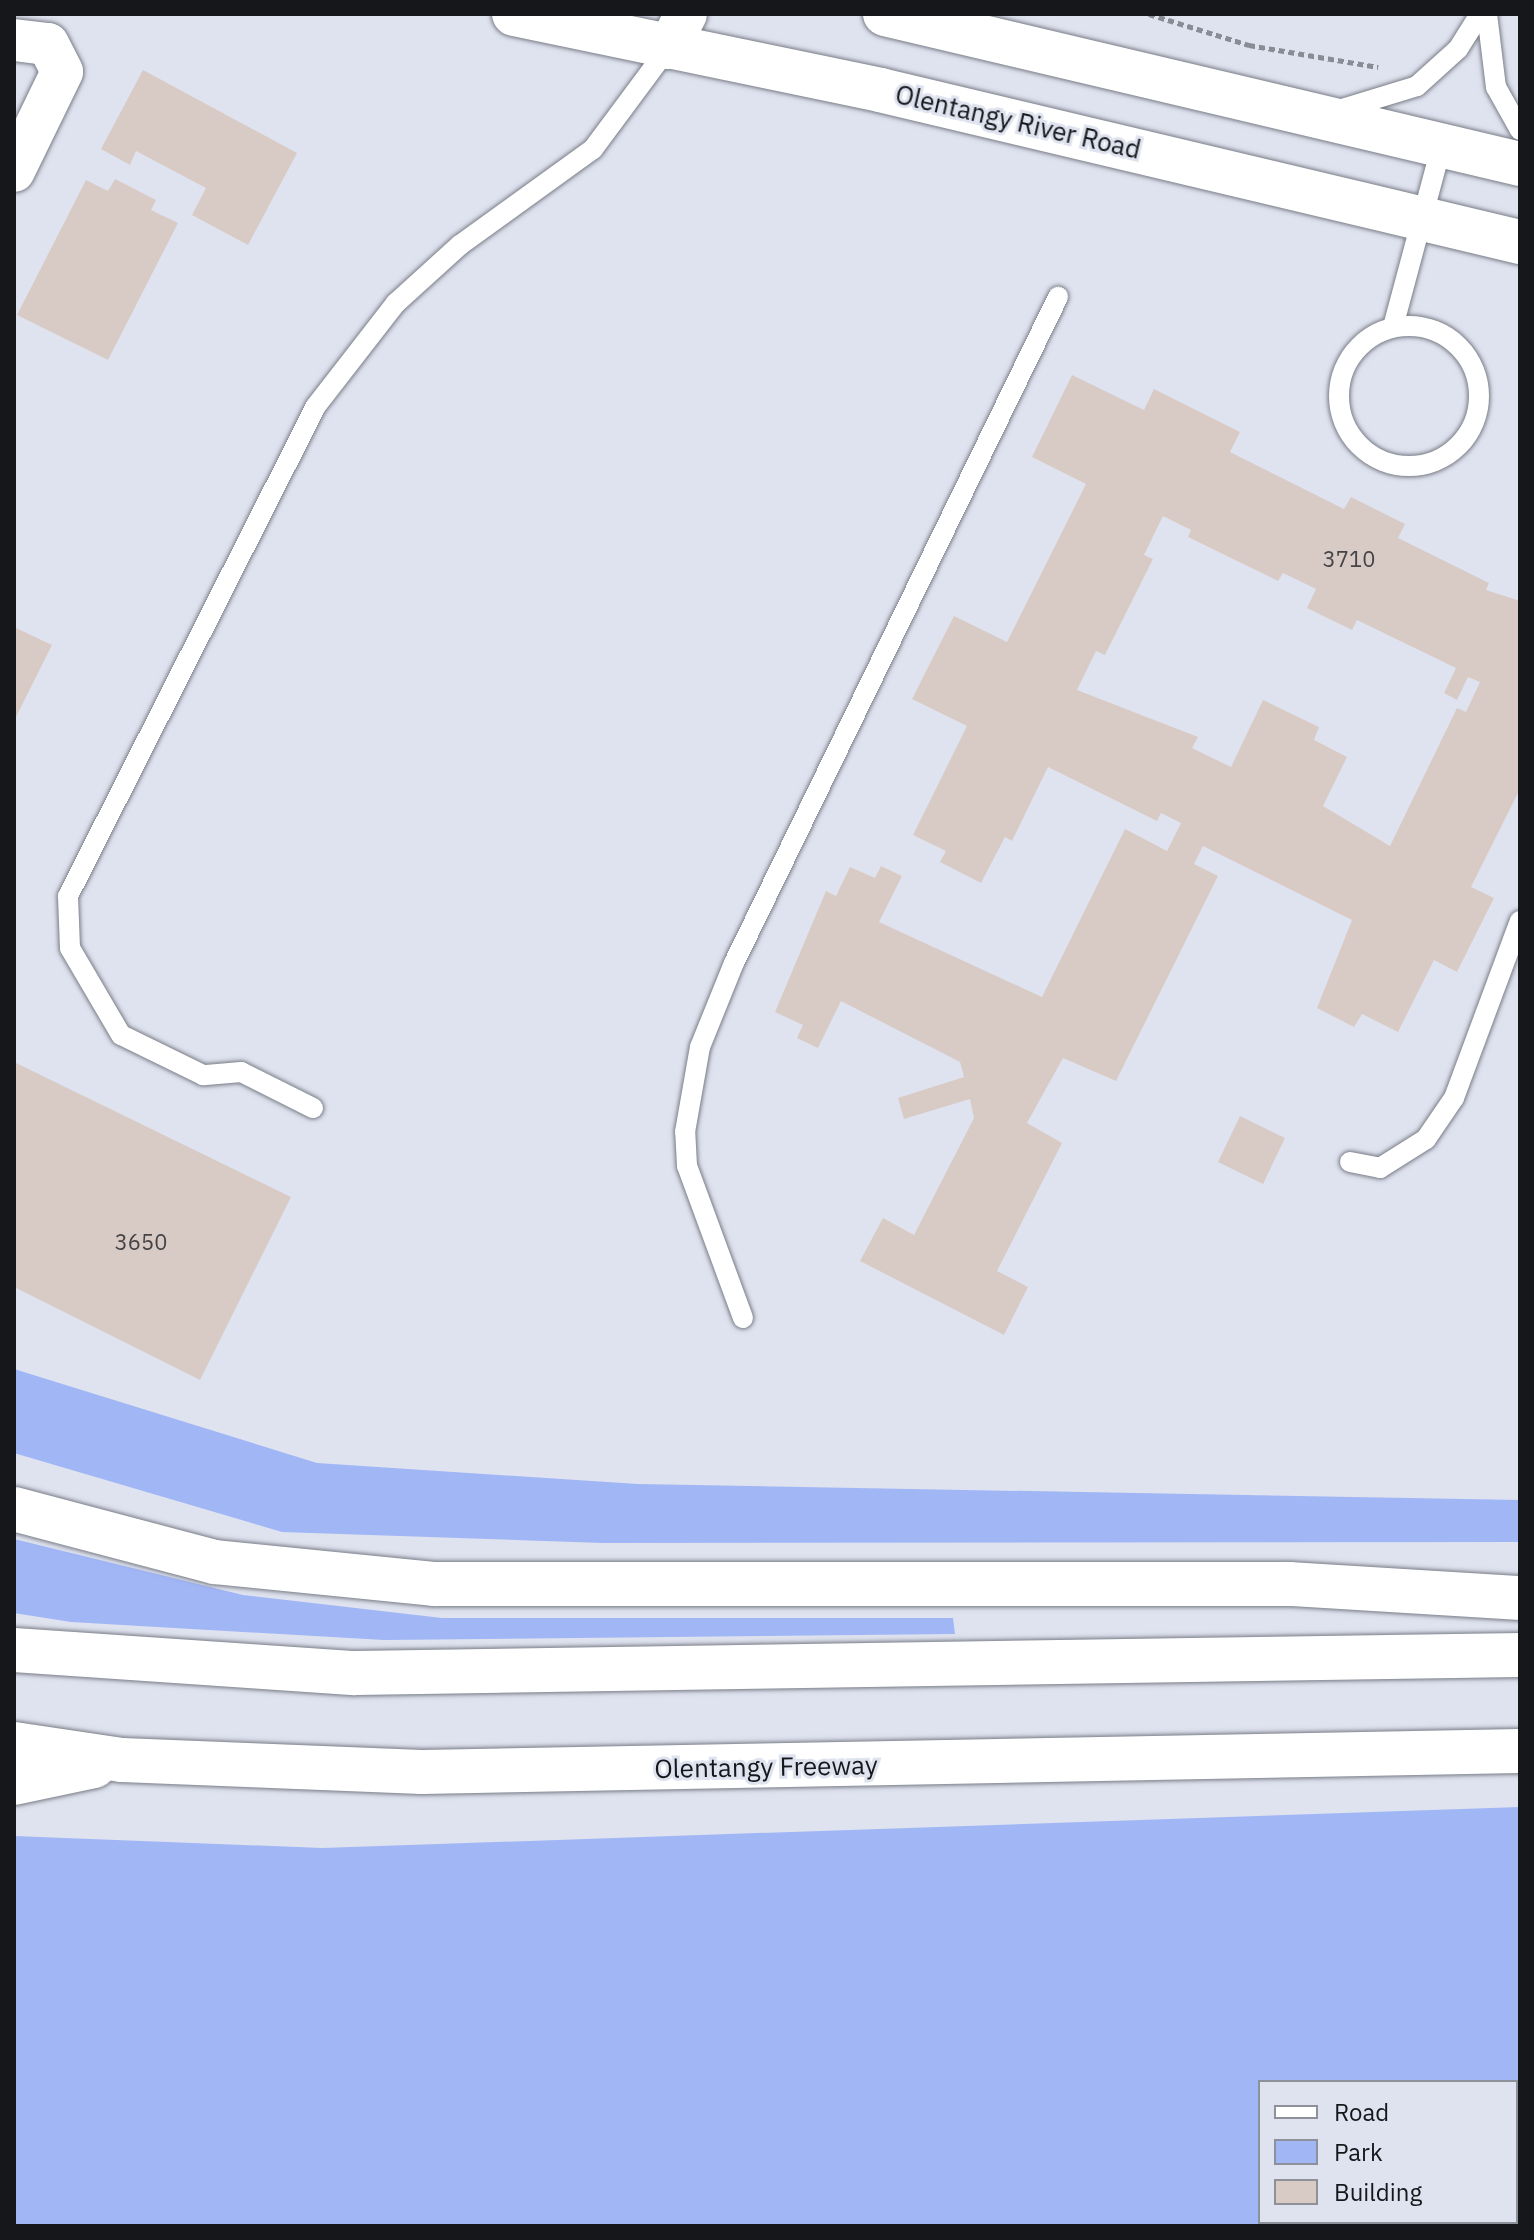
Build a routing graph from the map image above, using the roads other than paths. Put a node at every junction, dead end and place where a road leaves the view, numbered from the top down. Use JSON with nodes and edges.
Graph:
{"nodes":[{"id":1,"x":514,"y":14,"type":"edge"},
{"id":2,"x":885,"y":14,"type":"edge"},
{"id":3,"x":1480,"y":14,"type":"edge"},
{"id":4,"x":1487,"y":14,"type":"edge"},
{"id":5,"x":38,"y":31,"type":"edge"},
{"id":6,"x":677,"y":31,"type":"edge"},
{"id":7,"x":1310,"y":111,"type":"junction"},
{"id":8,"x":1520,"y":130,"type":"edge"},
{"id":9,"x":1442,"y":144,"type":"junction"},
{"id":10,"x":1520,"y":164,"type":"edge"},
{"id":11,"x":14,"y":171,"type":"edge"},
{"id":12,"x":1419,"y":215,"type":"junction"},
{"id":13,"x":1520,"y":242,"type":"edge"},
{"id":14,"x":1058,"y":297,"type":"dead end"},
{"id":15,"x":1393,"y":327,"type":"junction"},
{"id":16,"x":1520,"y":921,"type":"edge"},
{"id":17,"x":313,"y":1108,"type":"dead end"},
{"id":18,"x":1350,"y":1162,"type":"dead end"},
{"id":19,"x":743,"y":1318,"type":"dead end"},
{"id":20,"x":14,"y":1509,"type":"edge"},
{"id":21,"x":1520,"y":1598,"type":"edge"},
{"id":22,"x":14,"y":1650,"type":"edge"},
{"id":23,"x":1520,"y":1655,"type":"edge"},
{"id":24,"x":14,"y":1744,"type":"edge"},
{"id":25,"x":1520,"y":1751,"type":"edge"},
{"id":26,"x":122,"y":1760,"type":"junction"},
{"id":27,"x":14,"y":1783,"type":"edge"}],
"edges":[{"from":1,"to":6,"type":"main road","name":"Olentangy River Road"},
{"from":2,"to":7,"type":"main road"},
{"from":3,"to":7,"type":"lane"},
{"from":4,"to":8,"type":"lane"},
{"from":5,"to":11,"type":"street"},
{"from":6,"to":12,"type":"main road","name":"Olentangy River Road"},
{"from":6,"to":17,"type":"lane"},
{"from":7,"to":9,"type":"main road"},
{"from":9,"to":10,"type":"main road"},
{"from":9,"to":12,"type":"lane"},
{"from":12,"to":13,"type":"main road","name":"Olentangy River Road"},
{"from":12,"to":15,"type":"lane"},
{"from":14,"to":19,"type":"lane"},
{"from":15,"to":15,"type":"lane"},
{"from":16,"to":18,"type":"lane"},
{"from":20,"to":21,"type":"main road"},
{"from":22,"to":23,"type":"main road"},
{"from":24,"to":26,"type":"main road","name":"Olentangy Freeway"},
{"from":25,"to":26,"type":"main road","name":"Olentangy Freeway"},
{"from":26,"to":27,"type":"main road"}]}
